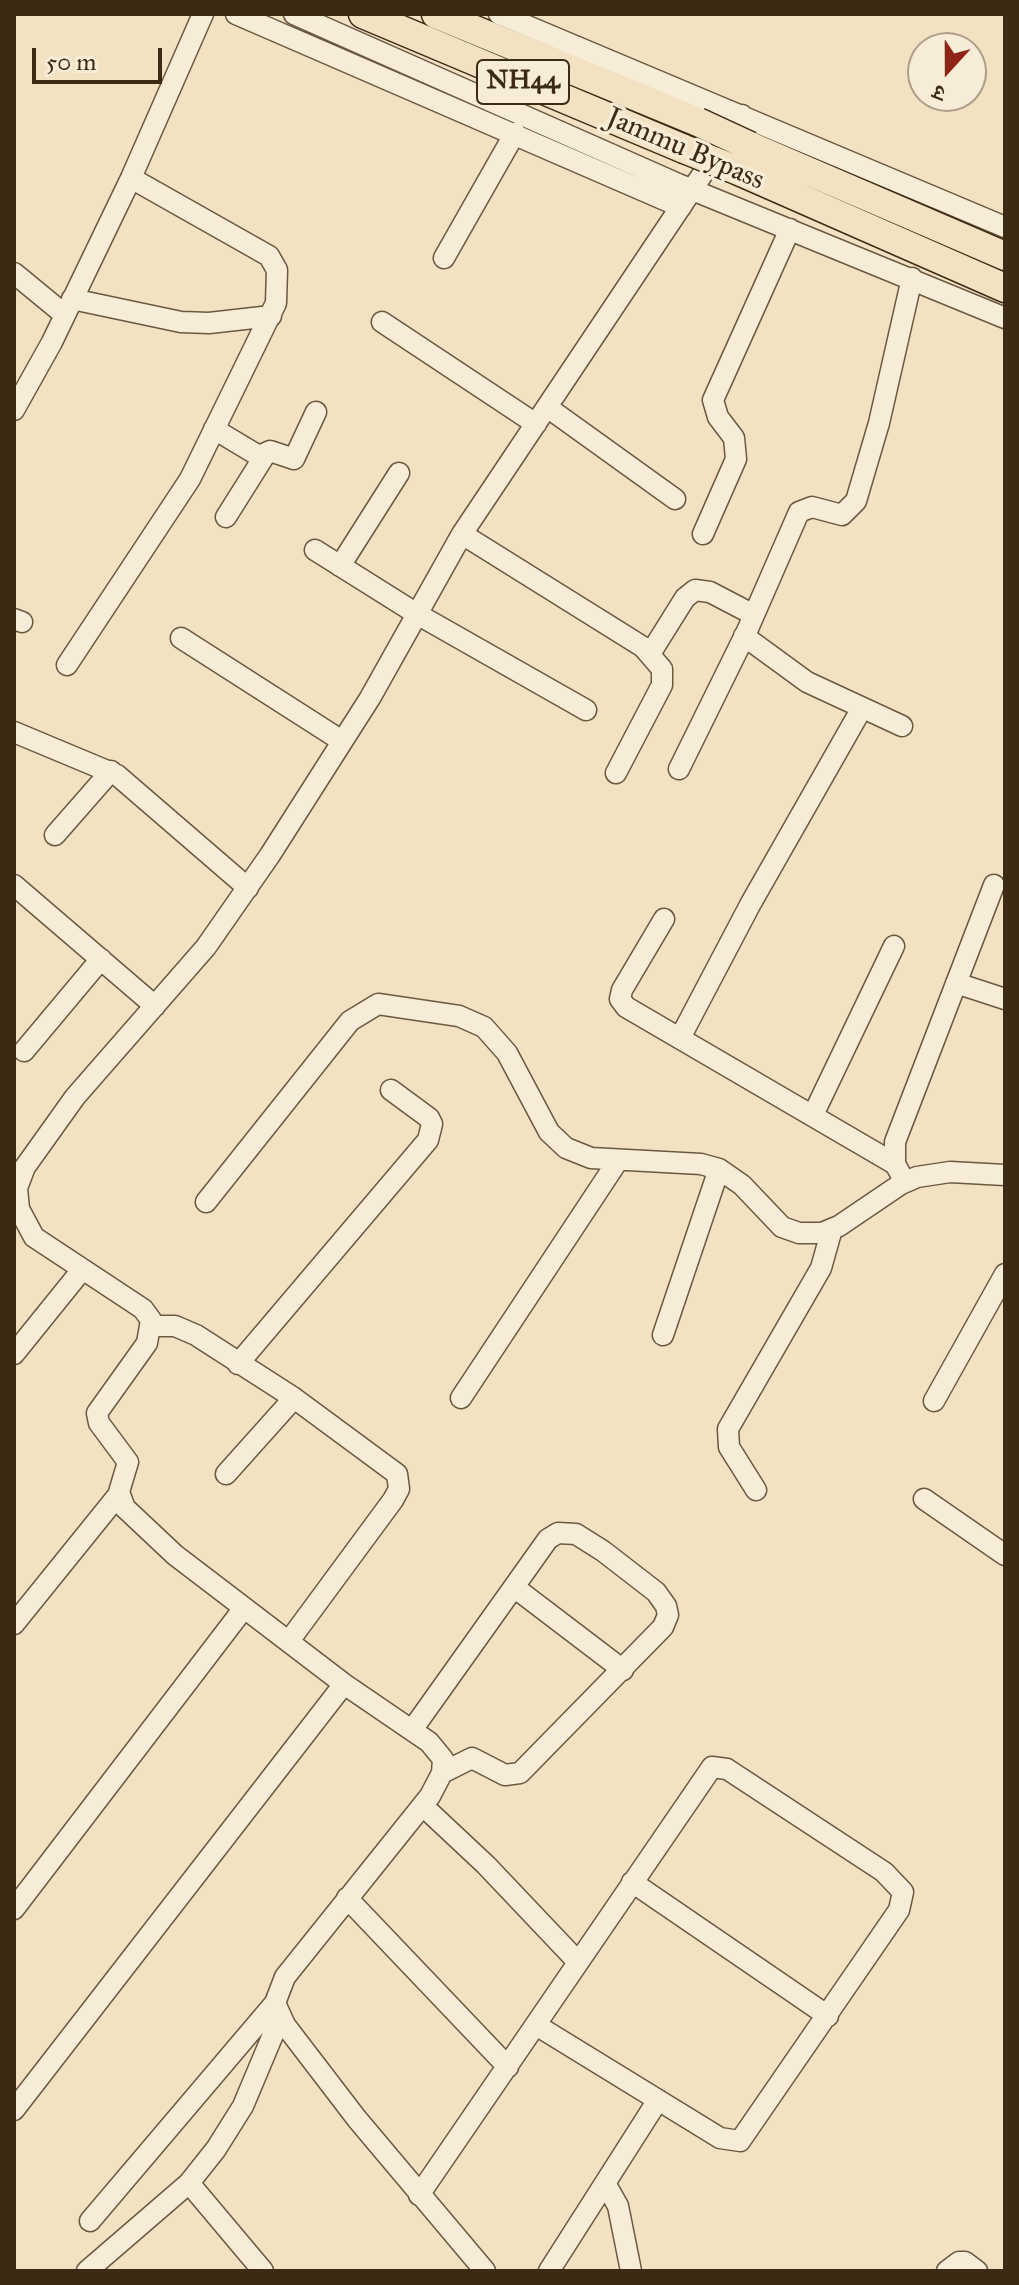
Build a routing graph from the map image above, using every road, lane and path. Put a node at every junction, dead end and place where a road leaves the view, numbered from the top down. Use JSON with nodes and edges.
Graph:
{"nodes":[{"id":1,"x":203,"y":14,"type":"edge"},
{"id":2,"x":236,"y":14,"type":"edge"},
{"id":3,"x":294,"y":14,"type":"edge"},
{"id":4,"x":363,"y":14,"type":"edge"},
{"id":5,"x":436,"y":14,"type":"edge"},
{"id":6,"x":513,"y":17,"type":"edge"},
{"id":7,"x":742,"y":115,"type":"junction"},
{"id":8,"x":515,"y":133,"type":"junction"},
{"id":9,"x":746,"y":159,"type":"junction"},
{"id":10,"x":131,"y":178,"type":"junction"},
{"id":11,"x":693,"y":189,"type":"junction"},
{"id":12,"x":681,"y":207,"type":"junction"},
{"id":13,"x":1003,"y":220,"type":"edge"},
{"id":14,"x":790,"y":229,"type":"junction"},
{"id":15,"x":1005,"y":256,"type":"edge"},
{"id":16,"x":444,"y":258,"type":"dead end"},
{"id":17,"x":14,"y":273,"type":"edge"},
{"id":18,"x":912,"y":278,"type":"junction"},
{"id":19,"x":1005,"y":288,"type":"edge"},
{"id":20,"x":69,"y":307,"type":"junction"},
{"id":21,"x":271,"y":316,"type":"junction"},
{"id":22,"x":1005,"y":318,"type":"edge"},
{"id":23,"x":382,"y":322,"type":"dead end"},
{"id":24,"x":14,"y":410,"type":"edge"},
{"id":25,"x":316,"y":412,"type":"dead end"},
{"id":26,"x":541,"y":416,"type":"junction"},
{"id":27,"x":214,"y":429,"type":"junction"},
{"id":28,"x":265,"y":455,"type":"junction"},
{"id":29,"x":399,"y":473,"type":"dead end"},
{"id":30,"x":675,"y":499,"type":"dead end"},
{"id":31,"x":226,"y":517,"type":"dead end"},
{"id":32,"x":462,"y":534,"type":"junction"},
{"id":33,"x":703,"y":534,"type":"dead end"},
{"id":34,"x":315,"y":550,"type":"dead end"},
{"id":35,"x":340,"y":566,"type":"junction"},
{"id":36,"x":417,"y":614,"type":"junction"},
{"id":37,"x":754,"y":615,"type":"junction"},
{"id":38,"x":744,"y":636,"type":"junction"},
{"id":39,"x":181,"y":638,"type":"dead end"},
{"id":40,"x":650,"y":654,"type":"junction"},
{"id":41,"x":67,"y":665,"type":"dead end"},
{"id":42,"x":862,"y":708,"type":"junction"},
{"id":43,"x":586,"y":710,"type":"dead end"},
{"id":44,"x":902,"y":726,"type":"dead end"},
{"id":45,"x":14,"y":732,"type":"edge"},
{"id":46,"x":342,"y":741,"type":"junction"},
{"id":47,"x":679,"y":769,"type":"dead end"},
{"id":48,"x":111,"y":771,"type":"junction"},
{"id":49,"x":616,"y":773,"type":"dead end"},
{"id":50,"x":55,"y":835,"type":"dead end"},
{"id":51,"x":14,"y":885,"type":"edge"},
{"id":52,"x":994,"y":885,"type":"dead end"},
{"id":53,"x":248,"y":888,"type":"junction"},
{"id":54,"x":664,"y":919,"type":"dead end"},
{"id":55,"x":894,"y":946,"type":"dead end"},
{"id":56,"x":101,"y":959,"type":"junction"},
{"id":57,"x":956,"y":983,"type":"junction"},
{"id":58,"x":1005,"y":999,"type":"edge"},
{"id":59,"x":155,"y":1006,"type":"junction"},
{"id":60,"x":680,"y":1038,"type":"junction"},
{"id":61,"x":24,"y":1051,"type":"dead end"},
{"id":62,"x":391,"y":1090,"type":"dead end"},
{"id":63,"x":813,"y":1115,"type":"junction"},
{"id":64,"x":617,"y":1162,"type":"junction"},
{"id":65,"x":895,"y":1164,"type":"junction"},
{"id":66,"x":719,"y":1169,"type":"junction"},
{"id":67,"x":18,"y":1171,"type":"edge"},
{"id":68,"x":1005,"y":1175,"type":"edge"},
{"id":69,"x":907,"y":1181,"type":"junction"},
{"id":70,"x":206,"y":1202,"type":"dead end"},
{"id":71,"x":832,"y":1229,"type":"junction"},
{"id":72,"x":81,"y":1271,"type":"junction"},
{"id":73,"x":1005,"y":1274,"type":"edge"},
{"id":74,"x":152,"y":1326,"type":"junction"},
{"id":75,"x":663,"y":1335,"type":"dead end"},
{"id":76,"x":14,"y":1354,"type":"edge"},
{"id":77,"x":238,"y":1364,"type":"junction"},
{"id":78,"x":294,"y":1398,"type":"junction"},
{"id":79,"x":461,"y":1398,"type":"dead end"},
{"id":80,"x":934,"y":1401,"type":"dead end"},
{"id":81,"x":226,"y":1474,"type":"dead end"},
{"id":82,"x":756,"y":1490,"type":"dead end"},
{"id":83,"x":119,"y":1494,"type":"junction"},
{"id":84,"x":924,"y":1499,"type":"dead end"},
{"id":85,"x":1005,"y":1555,"type":"edge"},
{"id":86,"x":514,"y":1587,"type":"junction"},
{"id":87,"x":244,"y":1608,"type":"junction"},
{"id":88,"x":14,"y":1624,"type":"edge"},
{"id":89,"x":289,"y":1641,"type":"junction"},
{"id":90,"x":623,"y":1670,"type":"junction"},
{"id":91,"x":344,"y":1684,"type":"junction"},
{"id":92,"x":412,"y":1730,"type":"junction"},
{"id":93,"x":442,"y":1773,"type":"junction"},
{"id":94,"x":423,"y":1806,"type":"junction"},
{"id":95,"x":632,"y":1882,"type":"junction"},
{"id":96,"x":347,"y":1898,"type":"junction"},
{"id":97,"x":14,"y":1909,"type":"edge"},
{"id":98,"x":578,"y":1962,"type":"junction"},
{"id":99,"x":277,"y":2010,"type":"junction"},
{"id":100,"x":828,"y":2016,"type":"junction"},
{"id":101,"x":536,"y":2025,"type":"junction"},
{"id":102,"x":508,"y":2067,"type":"junction"},
{"id":103,"x":658,"y":2100,"type":"junction"},
{"id":104,"x":14,"y":2110,"type":"edge"},
{"id":105,"x":189,"y":2183,"type":"junction"},
{"id":106,"x":605,"y":2183,"type":"junction"},
{"id":107,"x":419,"y":2195,"type":"junction"},
{"id":108,"x":90,"y":2221,"type":"dead end"},
{"id":109,"x":87,"y":2271,"type":"edge"},
{"id":110,"x":263,"y":2271,"type":"edge"},
{"id":111,"x":485,"y":2271,"type":"edge"},
{"id":112,"x":549,"y":2271,"type":"edge"},
{"id":113,"x":631,"y":2271,"type":"edge"},
{"id":114,"x":947,"y":2271,"type":"edge"},
{"id":115,"x":977,"y":2271,"type":"edge"}],
"edges":[{"from":1,"to":10,"type":"street"},
{"from":2,"to":8,"type":"street"},
{"from":3,"to":11,"type":"street"},
{"from":4,"to":9,"type":"highway","name":"Jammu Bypass","number":"NH44","bridge":true},
{"from":5,"to":9,"type":"highway","name":"Jammu Bypass","number":"NH44","bridge":true},
{"from":6,"to":7,"type":"street"},
{"from":7,"to":11,"type":"street"},
{"from":7,"to":13,"type":"street"},
{"from":8,"to":12,"type":"street"},
{"from":8,"to":16,"type":"street"},
{"from":9,"to":15,"type":"highway","name":"Jammu Bypass","number":"NH44"},
{"from":9,"to":19,"type":"highway","name":"Jammu Bypass","number":"NH44"},
{"from":10,"to":20,"type":"street"},
{"from":10,"to":21,"type":"street"},
{"from":11,"to":12,"type":"street"},
{"from":11,"to":14,"type":"street"},
{"from":12,"to":26,"type":"street"},
{"from":14,"to":18,"type":"street"},
{"from":14,"to":33,"type":"street"},
{"from":17,"to":20,"type":"street"},
{"from":18,"to":22,"type":"street"},
{"from":18,"to":37,"type":"street"},
{"from":20,"to":21,"type":"street"},
{"from":20,"to":24,"type":"street"},
{"from":21,"to":27,"type":"street"},
{"from":23,"to":26,"type":"street"},
{"from":25,"to":28,"type":"street"},
{"from":26,"to":30,"type":"street"},
{"from":26,"to":32,"type":"street"},
{"from":27,"to":28,"type":"street"},
{"from":27,"to":41,"type":"street"},
{"from":28,"to":31,"type":"street"},
{"from":29,"to":35,"type":"street"},
{"from":32,"to":36,"type":"street"},
{"from":32,"to":40,"type":"street"},
{"from":34,"to":35,"type":"street"},
{"from":35,"to":36,"type":"street"},
{"from":36,"to":43,"type":"street"},
{"from":36,"to":46,"type":"street"},
{"from":37,"to":38,"type":"street"},
{"from":37,"to":40,"type":"street"},
{"from":38,"to":42,"type":"street"},
{"from":38,"to":47,"type":"street"},
{"from":39,"to":46,"type":"street"},
{"from":40,"to":49,"type":"street"},
{"from":42,"to":44,"type":"street"},
{"from":42,"to":60,"type":"street"},
{"from":45,"to":48,"type":"street"},
{"from":46,"to":53,"type":"street"},
{"from":48,"to":50,"type":"street"},
{"from":48,"to":53,"type":"street"},
{"from":51,"to":56,"type":"street"},
{"from":52,"to":57,"type":"street"},
{"from":53,"to":59,"type":"street"},
{"from":54,"to":60,"type":"street"},
{"from":55,"to":63,"type":"street"},
{"from":56,"to":59,"type":"street"},
{"from":56,"to":61,"type":"street"},
{"from":57,"to":58,"type":"street"},
{"from":57,"to":65,"type":"street"},
{"from":59,"to":67,"type":"street"},
{"from":60,"to":63,"type":"street"},
{"from":62,"to":77,"type":"street"},
{"from":63,"to":65,"type":"street"},
{"from":64,"to":66,"type":"street"},
{"from":64,"to":70,"type":"street"},
{"from":64,"to":79,"type":"street"},
{"from":65,"to":69,"type":"street"},
{"from":66,"to":71,"type":"street"},
{"from":66,"to":75,"type":"street"},
{"from":67,"to":72,"type":"street"},
{"from":68,"to":69,"type":"street"},
{"from":69,"to":71,"type":"street"},
{"from":71,"to":82,"type":"street"},
{"from":72,"to":74,"type":"street"},
{"from":72,"to":76,"type":"street"},
{"from":73,"to":80,"type":"street"},
{"from":74,"to":77,"type":"street"},
{"from":74,"to":83,"type":"street"},
{"from":77,"to":78,"type":"street"},
{"from":78,"to":81,"type":"street"},
{"from":78,"to":89,"type":"street"},
{"from":83,"to":87,"type":"street"},
{"from":83,"to":88,"type":"street"},
{"from":84,"to":85,"type":"street"},
{"from":86,"to":90,"type":"street"},
{"from":86,"to":90,"type":"street"},
{"from":86,"to":92,"type":"street"},
{"from":87,"to":89,"type":"street"},
{"from":87,"to":97,"type":"street"},
{"from":89,"to":91,"type":"street"},
{"from":90,"to":93,"type":"street"},
{"from":91,"to":92,"type":"street"},
{"from":91,"to":104,"type":"street"},
{"from":92,"to":93,"type":"street"},
{"from":93,"to":94,"type":"street"},
{"from":94,"to":96,"type":"street"},
{"from":94,"to":98,"type":"street"},
{"from":95,"to":98,"type":"street"},
{"from":95,"to":100,"type":"street"},
{"from":95,"to":100,"type":"street"},
{"from":96,"to":99,"type":"street"},
{"from":96,"to":102,"type":"street"},
{"from":98,"to":101,"type":"street"},
{"from":99,"to":105,"type":"street"},
{"from":99,"to":107,"type":"street"},
{"from":99,"to":108,"type":"street"},
{"from":100,"to":103,"type":"street"},
{"from":101,"to":102,"type":"street"},
{"from":101,"to":103,"type":"street"},
{"from":102,"to":107,"type":"street"},
{"from":103,"to":106,"type":"street"},
{"from":105,"to":109,"type":"street"},
{"from":105,"to":110,"type":"street"},
{"from":106,"to":112,"type":"street"},
{"from":106,"to":113,"type":"street"},
{"from":107,"to":111,"type":"street"},
{"from":114,"to":115,"type":"street"}]}
